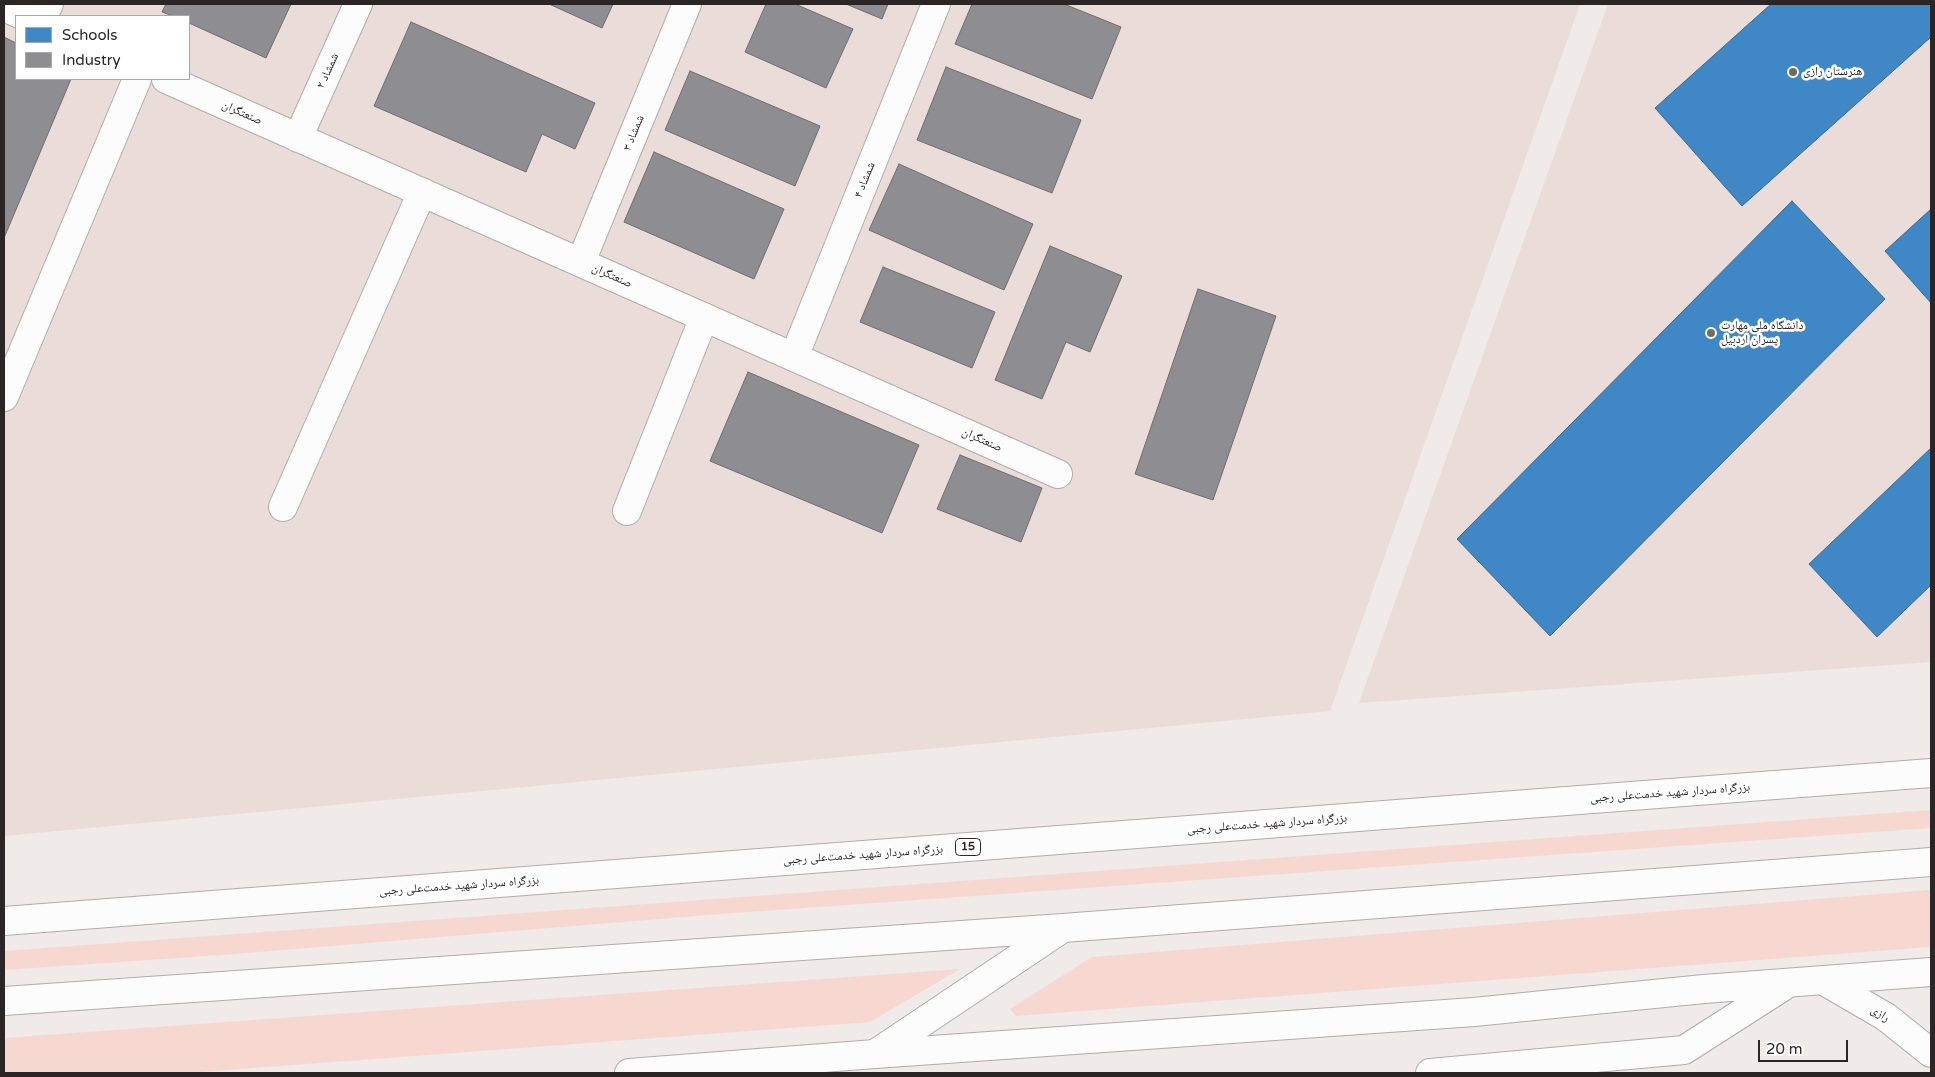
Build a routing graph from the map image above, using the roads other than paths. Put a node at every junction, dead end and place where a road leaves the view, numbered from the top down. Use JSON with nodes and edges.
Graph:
{"nodes":[{"id":1,"x":358,"y":4,"type":"edge"},
{"id":2,"x":687,"y":4,"type":"edge"},
{"id":3,"x":936,"y":4,"type":"edge"},
{"id":4,"x":4,"y":7,"type":"edge"},
{"id":5,"x":22,"y":15,"type":"edge"},
{"id":6,"x":137,"y":80,"type":"edge"},
{"id":7,"x":168,"y":80,"type":"edge"},
{"id":8,"x":298,"y":138,"type":"junction"},
{"id":9,"x":422,"y":192,"type":"junction"},
{"id":10,"x":581,"y":262,"type":"junction"},
{"id":11,"x":704,"y":317,"type":"junction"},
{"id":12,"x":794,"y":357,"type":"junction"},
{"id":13,"x":4,"y":397,"type":"edge"},
{"id":14,"x":1058,"y":474,"type":"dead end"},
{"id":15,"x":283,"y":508,"type":"dead end"},
{"id":16,"x":627,"y":511,"type":"dead end"},
{"id":17,"x":1931,"y":773,"type":"edge"},
{"id":18,"x":1918,"y":863,"type":"edge"},
{"id":19,"x":1931,"y":880,"type":"edge"},
{"id":20,"x":4,"y":920,"type":"edge"},
{"id":21,"x":1063,"y":928,"type":"junction"},
{"id":22,"x":1931,"y":972,"type":"edge"},
{"id":23,"x":1824,"y":981,"type":"junction"},
{"id":24,"x":1787,"y":984,"type":"junction"},
{"id":25,"x":4,"y":1001,"type":"edge"},
{"id":26,"x":1931,"y":1053,"type":"edge"},
{"id":27,"x":875,"y":1054,"type":"junction"},
{"id":28,"x":1479,"y":1071,"type":"edge"},
{"id":29,"x":629,"y":1073,"type":"edge"},
{"id":30,"x":1430,"y":1073,"type":"edge"}],
"edges":[{"from":1,"to":8,"type":"main road","name":"شمشاد ۲"},
{"from":2,"to":10,"type":"main road","name":"شمشاد ۳"},
{"from":3,"to":12,"type":"main road","name":"شمشاد ۴"},
{"from":4,"to":5,"type":"main road"},
{"from":6,"to":13,"type":"main road"},
{"from":7,"to":8,"type":"main road","name":"صنعتگران"},
{"from":8,"to":9,"type":"main road","name":"صنعتگران"},
{"from":9,"to":10,"type":"main road","name":"صنعتگران"},
{"from":9,"to":15,"type":"main road"},
{"from":10,"to":11,"type":"main road","name":"صنعتگران"},
{"from":11,"to":12,"type":"main road","name":"صنعتگران"},
{"from":11,"to":16,"type":"main road"},
{"from":12,"to":14,"type":"main road","name":"صنعتگران"},
{"from":17,"to":20,"type":"main road","name":"بزرگراه سردار شهید خدمت‌علی رجبی","number":"15"},
{"from":18,"to":19,"type":"main road"},
{"from":18,"to":21,"type":"main road"},
{"from":21,"to":25,"type":"main road"},
{"from":21,"to":27,"type":"main road"},
{"from":22,"to":23,"type":"main road"},
{"from":23,"to":24,"type":"main road"},
{"from":23,"to":26,"type":"main road","name":"رازی"},
{"from":24,"to":27,"type":"main road"},
{"from":24,"to":28,"type":"main road"},
{"from":27,"to":29,"type":"main road"},
{"from":28,"to":30,"type":"main road"}]}
